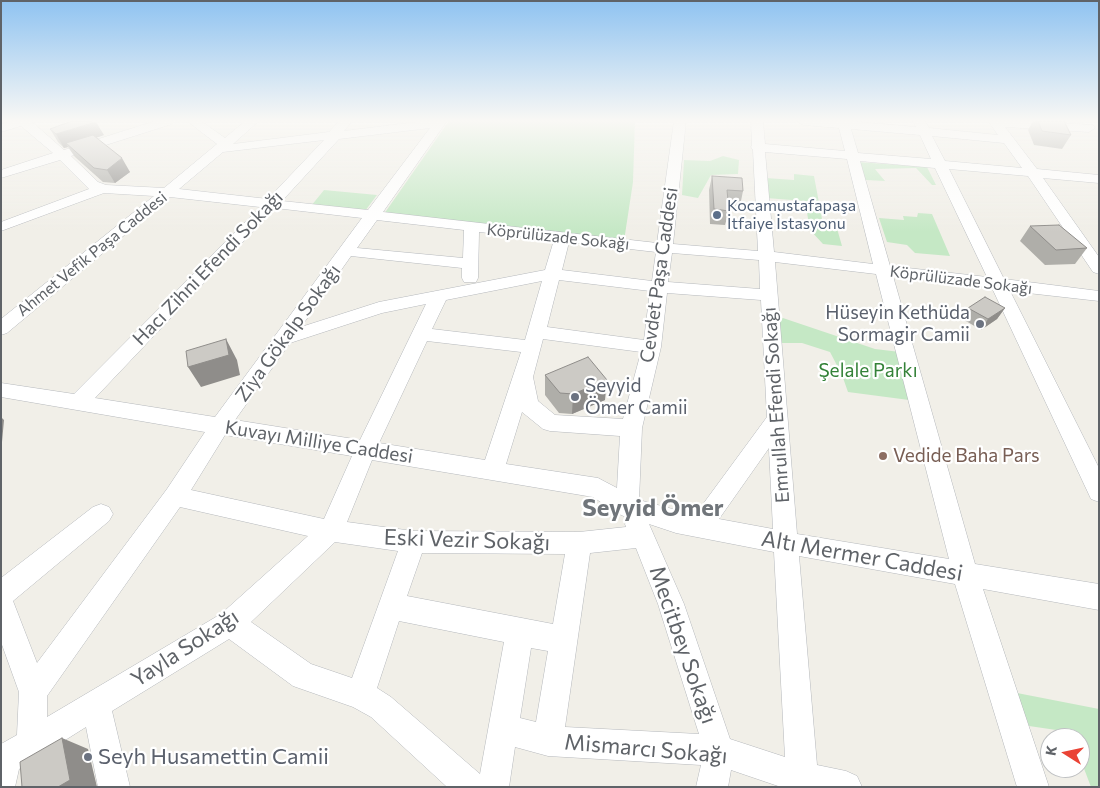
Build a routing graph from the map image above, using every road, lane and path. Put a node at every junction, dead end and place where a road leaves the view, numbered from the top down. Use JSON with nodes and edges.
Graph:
{"nodes":[{"id":1,"x":56,"y":158,"type":"edge"},
{"id":2,"x":64,"y":158,"type":"edge"},
{"id":3,"x":208,"y":158,"type":"edge"},
{"id":4,"x":313,"y":158,"type":"edge"},
{"id":5,"x":415,"y":158,"type":"edge"},
{"id":6,"x":675,"y":158,"type":"edge"},
{"id":7,"x":758,"y":158,"type":"edge"},
{"id":8,"x":852,"y":158,"type":"edge"},
{"id":9,"x":872,"y":158,"type":"edge"},
{"id":10,"x":937,"y":158,"type":"edge"},
{"id":11,"x":1021,"y":158,"type":"edge"},
{"id":12,"x":940,"y":164,"type":"junction"},
{"id":13,"x":1032,"y":172,"type":"junction"},
{"id":14,"x":1,"y":174,"type":"edge"},
{"id":15,"x":1099,"y":179,"type":"edge"},
{"id":16,"x":102,"y":189,"type":"junction"},
{"id":17,"x":167,"y":192,"type":"junction"},
{"id":18,"x":270,"y":205,"type":"junction"},
{"id":19,"x":373,"y":216,"type":"junction"},
{"id":20,"x":1,"y":227,"type":"edge"},
{"id":21,"x":472,"y":227,"type":"junction"},
{"id":22,"x":563,"y":237,"type":"junction"},
{"id":23,"x":664,"y":248,"type":"junction"},
{"id":24,"x":354,"y":252,"type":"dead end"},
{"id":25,"x":766,"y":256,"type":"junction"},
{"id":26,"x":470,"y":264,"type":"junction"},
{"id":27,"x":1099,"y":269,"type":"edge"},
{"id":28,"x":882,"y":270,"type":"junction"},
{"id":29,"x":552,"y":274,"type":"junction"},
{"id":30,"x":998,"y":285,"type":"junction"},
{"id":31,"x":658,"y":287,"type":"junction"},
{"id":32,"x":472,"y":290,"type":"junction"},
{"id":33,"x":768,"y":295,"type":"junction"},
{"id":34,"x":439,"y":296,"type":"junction"},
{"id":35,"x":1099,"y":296,"type":"edge"},
{"id":36,"x":1,"y":329,"type":"edge"},
{"id":37,"x":421,"y":334,"type":"junction"},
{"id":38,"x":283,"y":339,"type":"junction"},
{"id":39,"x":534,"y":340,"type":"junction"},
{"id":40,"x":652,"y":347,"type":"junction"},
{"id":41,"x":524,"y":376,"type":"junction"},
{"id":42,"x":3,"y":391,"type":"edge"},
{"id":43,"x":78,"y":403,"type":"junction"},
{"id":44,"x":777,"y":419,"type":"junction"},
{"id":45,"x":219,"y":427,"type":"junction"},
{"id":46,"x":631,"y":428,"type":"junction"},
{"id":47,"x":366,"y":449,"type":"junction"},
{"id":48,"x":492,"y":471,"type":"junction"},
{"id":49,"x":1099,"y":492,"type":"edge"},
{"id":50,"x":175,"y":496,"type":"junction"},
{"id":51,"x":626,"y":507,"type":"junction"},
{"id":52,"x":101,"y":514,"type":"dead end"},
{"id":53,"x":700,"y":527,"type":"junction"},
{"id":54,"x":331,"y":531,"type":"junction"},
{"id":55,"x":644,"y":536,"type":"junction"},
{"id":56,"x":413,"y":542,"type":"junction"},
{"id":57,"x":579,"y":543,"type":"junction"},
{"id":58,"x":786,"y":543,"type":"junction"},
{"id":59,"x":965,"y":574,"type":"junction"},
{"id":60,"x":1,"y":594,"type":"edge"},
{"id":61,"x":1099,"y":597,"type":"edge"},
{"id":62,"x":1,"y":602,"type":"edge"},
{"id":63,"x":390,"y":606,"type":"junction"},
{"id":64,"x":230,"y":624,"type":"junction"},
{"id":65,"x":520,"y":632,"type":"junction"},
{"id":66,"x":565,"y":640,"type":"junction"},
{"id":67,"x":33,"y":692,"type":"junction"},
{"id":68,"x":360,"y":694,"type":"junction"},
{"id":69,"x":96,"y":703,"type":"junction"},
{"id":70,"x":503,"y":728,"type":"junction"},
{"id":71,"x":548,"y":741,"type":"junction"},
{"id":72,"x":32,"y":743,"type":"junction"},
{"id":73,"x":719,"y":751,"type":"junction"},
{"id":74,"x":2,"y":769,"type":"edge"},
{"id":75,"x":802,"y":778,"type":"junction"},
{"id":76,"x":114,"y":787,"type":"edge"},
{"id":77,"x":471,"y":787,"type":"edge"},
{"id":78,"x":493,"y":787,"type":"edge"},
{"id":79,"x":712,"y":787,"type":"edge"},
{"id":80,"x":846,"y":787,"type":"edge"},
{"id":81,"x":1033,"y":787,"type":"edge"}],
"edges":[{"from":1,"to":14,"type":"street"},
{"from":2,"to":16,"type":"street"},
{"from":3,"to":17,"type":"street","name":"Ahmet Vefik Paşa Caddesi"},
{"from":4,"to":18,"type":"street","name":"Hacı Zihni Efendi Sokağı"},
{"from":5,"to":19,"type":"street","name":"Ziya Gökalp Sokağı"},
{"from":6,"to":23,"type":"street","name":"Cevdet Paşa Caddesi"},
{"from":7,"to":25,"type":"street","name":"Emrullah Efendi Sokağı"},
{"from":8,"to":28,"type":"street"},
{"from":9,"to":12,"type":"street"},
{"from":10,"to":12,"type":"street"},
{"from":11,"to":13,"type":"street"},
{"from":12,"to":13,"type":"street"},
{"from":12,"to":30,"type":"street"},
{"from":13,"to":15,"type":"street"},
{"from":13,"to":27,"type":"street"},
{"from":16,"to":17,"type":"street","name":"Köprülüzade Sokağı"},
{"from":16,"to":20,"type":"street"},
{"from":17,"to":18,"type":"street","name":"Köprülüzade Sokağı"},
{"from":17,"to":36,"type":"street","name":"Ahmet Vefik Paşa Caddesi"},
{"from":18,"to":19,"type":"street","name":"Köprülüzade Sokağı"},
{"from":18,"to":43,"type":"street","name":"Hacı Zihni Efendi Sokağı"},
{"from":19,"to":21,"type":"street","name":"Köprülüzade Sokağı"},
{"from":19,"to":38,"type":"street","name":"Ziya Gökalp Sokağı"},
{"from":21,"to":22,"type":"street","name":"Köprülüzade Sokağı"},
{"from":21,"to":26,"type":"street"},
{"from":22,"to":23,"type":"street","name":"Köprülüzade Sokağı"},
{"from":22,"to":29,"type":"street"},
{"from":23,"to":25,"type":"street","name":"Köprülüzade Sokağı"},
{"from":23,"to":31,"type":"street","name":"Cevdet Paşa Caddesi"},
{"from":24,"to":26,"type":"street"},
{"from":25,"to":28,"type":"street","name":"Köprülüzade Sokağı"},
{"from":25,"to":33,"type":"street","name":"Emrullah Efendi Sokağı"},
{"from":26,"to":32,"type":"street"},
{"from":28,"to":30,"type":"street","name":"Köprülüzade Sokağı"},
{"from":28,"to":59,"type":"street"},
{"from":29,"to":31,"type":"street"},
{"from":29,"to":32,"type":"street"},
{"from":29,"to":39,"type":"street"},
{"from":30,"to":35,"type":"street","name":"Köprülüzade Sokağı"},
{"from":30,"to":49,"type":"street"},
{"from":31,"to":33,"type":"street"},
{"from":31,"to":40,"type":"street","name":"Cevdet Paşa Caddesi"},
{"from":32,"to":34,"type":"street"},
{"from":33,"to":44,"type":"street","name":"Emrullah Efendi Sokağı"},
{"from":34,"to":37,"type":"street","name":"Yayla Sokağı"},
{"from":34,"to":38,"type":"street"},
{"from":37,"to":39,"type":"street"},
{"from":37,"to":47,"type":"street","name":"Yayla Sokağı"},
{"from":38,"to":45,"type":"street","name":"Ziya Gökalp Sokağı"},
{"from":39,"to":40,"type":"street"},
{"from":39,"to":41,"type":"street"},
{"from":40,"to":46,"type":"street","name":"Cevdet Paşa Caddesi"},
{"from":41,"to":46,"type":"street"},
{"from":41,"to":48,"type":"street"},
{"from":42,"to":43,"type":"street","name":"Kuvayı Milliye Caddesi"},
{"from":43,"to":45,"type":"street","name":"Kuvayı Milliye Caddesi"},
{"from":44,"to":53,"type":"street"},
{"from":44,"to":58,"type":"street","name":"Emrullah Efendi Sokağı"},
{"from":45,"to":47,"type":"street","name":"Kuvayı Milliye Caddesi"},
{"from":45,"to":50,"type":"street","name":"Ziya Gökalp Sokağı"},
{"from":46,"to":51,"type":"street","name":"Cevdet Paşa Caddesi"},
{"from":47,"to":48,"type":"street","name":"Kuvayı Milliye Caddesi"},
{"from":47,"to":54,"type":"street","name":"Yayla Sokağı"},
{"from":48,"to":51,"type":"street","name":"Kuvayı Milliye Caddesi"},
{"from":50,"to":54,"type":"street","name":"Eski Vezir Sokağı"},
{"from":50,"to":67,"type":"street","name":"Ziya Gökalp Sokağı"},
{"from":51,"to":53,"type":"street","name":"Altı Mermer Caddesi"},
{"from":51,"to":55,"type":"street","name":"Meсitbey Sokağı"},
{"from":52,"to":60,"type":"street"},
{"from":53,"to":58,"type":"street","name":"Altı Mermer Caddesi"},
{"from":54,"to":56,"type":"street","name":"Eski Vezir Sokağı"},
{"from":54,"to":64,"type":"street","name":"Yayla Sokağı"},
{"from":55,"to":57,"type":"street","name":"Eski Vezir Sokağı"},
{"from":55,"to":73,"type":"street","name":"Meсitbey Sokağı"},
{"from":56,"to":57,"type":"street","name":"Eski Vezir Sokağı"},
{"from":56,"to":63,"type":"street"},
{"from":57,"to":66,"type":"street"},
{"from":58,"to":59,"type":"street","name":"Altı Mermer Caddesi"},
{"from":58,"to":75,"type":"street","name":"Emrullah Efendi Sokağı"},
{"from":59,"to":61,"type":"street","name":"Altı Mermer Caddesi"},
{"from":59,"to":81,"type":"street"},
{"from":62,"to":67,"type":"street"},
{"from":63,"to":65,"type":"street"},
{"from":63,"to":68,"type":"street"},
{"from":64,"to":68,"type":"street"},
{"from":64,"to":69,"type":"street","name":"Yayla Sokağı"},
{"from":65,"to":66,"type":"street"},
{"from":65,"to":70,"type":"street"},
{"from":66,"to":71,"type":"street"},
{"from":67,"to":72,"type":"street"},
{"from":68,"to":77,"type":"street"},
{"from":69,"to":72,"type":"street","name":"Yayla Sokağı"},
{"from":69,"to":76,"type":"street"},
{"from":70,"to":71,"type":"street","name":"Mismarcı Sokağı"},
{"from":70,"to":78,"type":"street"},
{"from":71,"to":73,"type":"street","name":"Mismarcı Sokağı"},
{"from":72,"to":74,"type":"street","name":"Yayla Sokağı"},
{"from":73,"to":75,"type":"street","name":"Mismarcı Sokağı"},
{"from":73,"to":79,"type":"street","name":"Meсitbey Sokağı"},
{"from":75,"to":80,"type":"street","name":"Mismarcı Sokağı"}]}
